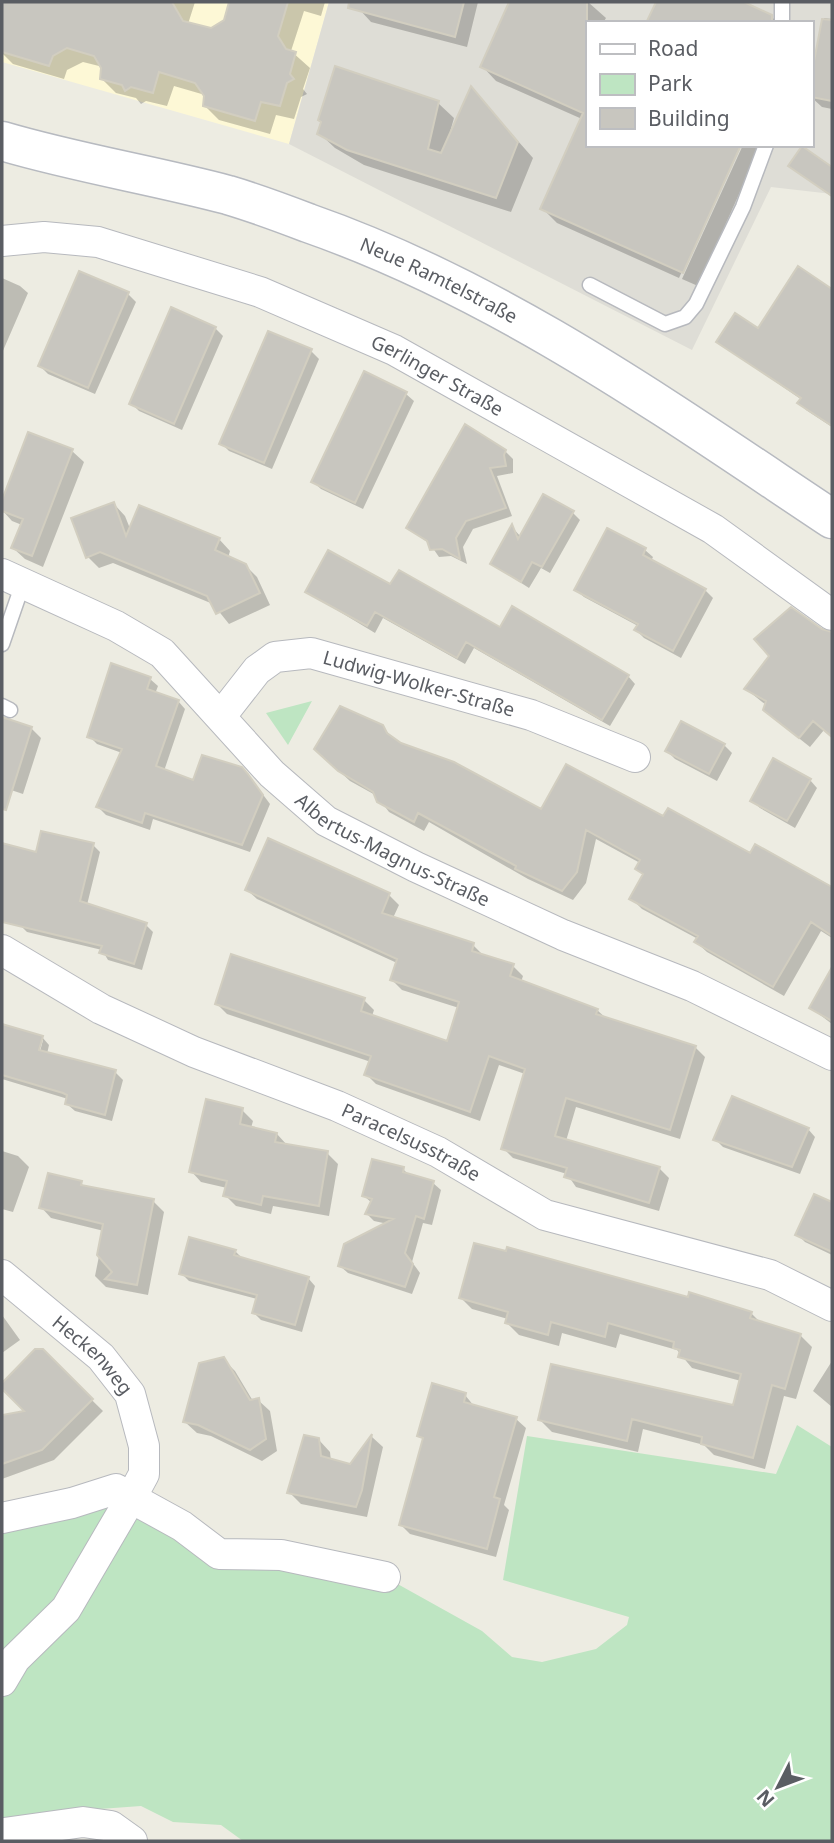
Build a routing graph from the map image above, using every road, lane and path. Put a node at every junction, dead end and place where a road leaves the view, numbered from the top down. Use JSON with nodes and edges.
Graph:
{"nodes":[{"id":1,"x":782,"y":2,"type":"edge"},
{"id":2,"x":782,"y":21,"type":"edge"},
{"id":3,"x":2,"y":141,"type":"edge"},
{"id":4,"x":764,"y":147,"type":"edge"},
{"id":5,"x":2,"y":241,"type":"edge"},
{"id":6,"x":590,"y":285,"type":"dead end"},
{"id":7,"x":832,"y":519,"type":"edge"},
{"id":8,"x":12,"y":579,"type":"edge"},
{"id":9,"x":832,"y":615,"type":"edge"},
{"id":10,"x":2,"y":644,"type":"edge"},
{"id":11,"x":221,"y":716,"type":"junction"},
{"id":12,"x":635,"y":757,"type":"dead end"},
{"id":13,"x":2,"y":950,"type":"edge"},
{"id":14,"x":832,"y":1055,"type":"edge"},
{"id":15,"x":2,"y":1275,"type":"edge"},
{"id":16,"x":832,"y":1306,"type":"edge"},
{"id":17,"x":131,"y":1498,"type":"junction"},
{"id":18,"x":2,"y":1518,"type":"edge"},
{"id":19,"x":385,"y":1577,"type":"dead end"},
{"id":20,"x":2,"y":1681,"type":"edge"},
{"id":21,"x":2,"y":1829,"type":"edge"},
{"id":22,"x":132,"y":1841,"type":"edge"}],
"edges":[{"from":1,"to":2,"type":"lane"},
{"from":3,"to":7,"type":"main road","name":"Neue Ramtelstraße"},
{"from":4,"to":6,"type":"lane"},
{"from":5,"to":9,"type":"street","name":"Gerlinger Straße"},
{"from":8,"to":10,"type":"lane"},
{"from":8,"to":11,"type":"street","name":"Albertus-Magnus-Straße"},
{"from":11,"to":12,"type":"street","name":"Ludwig-Wolker-Straße"},
{"from":11,"to":14,"type":"street","name":"Albertus-Magnus-Straße"},
{"from":13,"to":16,"type":"street","name":"Paracelsusstraße"},
{"from":15,"to":17,"type":"street","name":"Heckenweg"},
{"from":17,"to":18,"type":"street"},
{"from":17,"to":19,"type":"street"},
{"from":17,"to":20,"type":"street","name":"Heckenweg"},
{"from":21,"to":22,"type":"street"}]}
